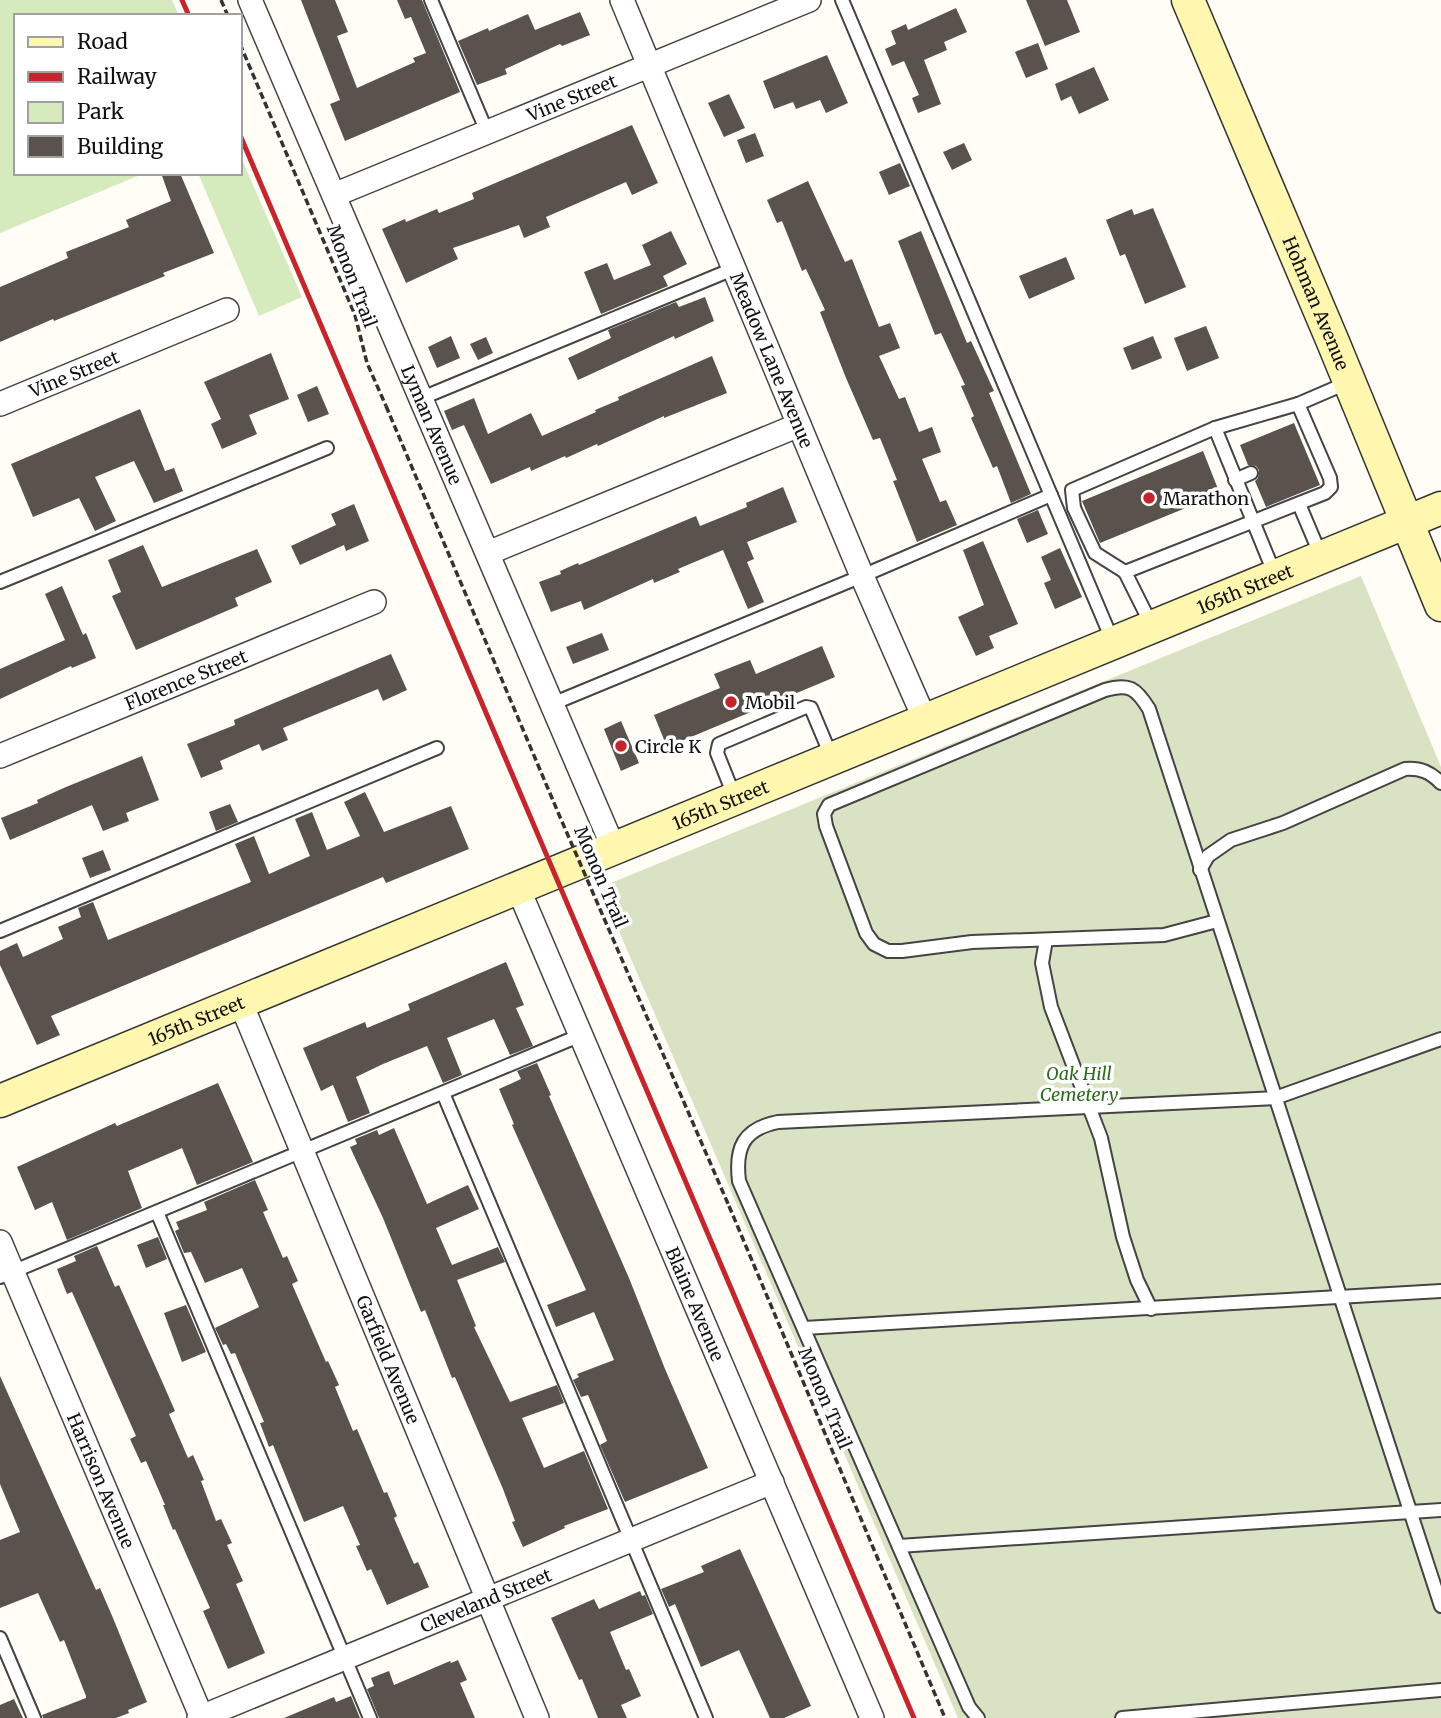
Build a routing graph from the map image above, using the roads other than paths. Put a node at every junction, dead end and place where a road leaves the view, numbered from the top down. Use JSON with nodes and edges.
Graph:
{"nodes":[{"id":1,"x":250,"y":0,"type":"edge"},
{"id":2,"x":431,"y":0,"type":"edge"},
{"id":3,"x":622,"y":0,"type":"edge"},
{"id":4,"x":809,"y":0,"type":"edge"},
{"id":5,"x":842,"y":0,"type":"edge"},
{"id":6,"x":1188,"y":0,"type":"edge"},
{"id":7,"x":650,"y":66,"type":"junction"},
{"id":8,"x":487,"y":132,"type":"junction"},
{"id":9,"x":334,"y":195,"type":"junction"},
{"id":10,"x":733,"y":269,"type":"junction"},
{"id":11,"x":227,"y":310,"type":"dead end"},
{"id":12,"x":1349,"y":382,"type":"junction"},
{"id":13,"x":422,"y":398,"type":"junction"},
{"id":14,"x":0,"y":404,"type":"edge"},
{"id":15,"x":1298,"y":404,"type":"junction"},
{"id":16,"x":799,"y":425,"type":"junction"},
{"id":17,"x":1214,"y":428,"type":"junction"},
{"id":18,"x":327,"y":448,"type":"dead end"},
{"id":19,"x":1251,"y":473,"type":"dead end"},
{"id":20,"x":1235,"y":480,"type":"junction"},
{"id":21,"x":1051,"y":495,"type":"junction"},
{"id":22,"x":1299,"y":504,"type":"junction"},
{"id":23,"x":1441,"y":508,"type":"edge"},
{"id":24,"x":1252,"y":522,"type":"junction"},
{"id":25,"x":1406,"y":522,"type":"junction"},
{"id":26,"x":488,"y":553,"type":"junction"},
{"id":27,"x":1321,"y":557,"type":"junction"},
{"id":28,"x":1125,"y":572,"type":"junction"},
{"id":29,"x":862,"y":576,"type":"junction"},
{"id":30,"x":1275,"y":576,"type":"junction"},
{"id":31,"x":0,"y":582,"type":"edge"},
{"id":32,"x":374,"y":602,"type":"dead end"},
{"id":33,"x":1441,"y":605,"type":"edge"},
{"id":34,"x":1152,"y":626,"type":"junction"},
{"id":35,"x":1113,"y":642,"type":"junction"},
{"id":36,"x":552,"y":704,"type":"junction"},
{"id":37,"x":925,"y":720,"type":"junction"},
{"id":38,"x":437,"y":748,"type":"dead end"},
{"id":39,"x":0,"y":756,"type":"edge"},
{"id":40,"x":832,"y":759,"type":"junction"},
{"id":41,"x":1441,"y":783,"type":"edge"},
{"id":42,"x":735,"y":798,"type":"junction"},
{"id":43,"x":614,"y":849,"type":"junction"},
{"id":44,"x":1200,"y":870,"type":"junction"},
{"id":45,"x":518,"y":888,"type":"junction"},
{"id":46,"x":1217,"y":921,"type":"junction"},
{"id":47,"x":0,"y":930,"type":"edge"},
{"id":48,"x":1045,"y":940,"type":"junction"},
{"id":49,"x":240,"y":1001,"type":"junction"},
{"id":50,"x":582,"y":1035,"type":"junction"},
{"id":51,"x":1441,"y":1039,"type":"edge"},
{"id":52,"x":443,"y":1093,"type":"junction"},
{"id":53,"x":1275,"y":1098,"type":"junction"},
{"id":54,"x":0,"y":1101,"type":"edge"},
{"id":55,"x":1091,"y":1107,"type":"junction"},
{"id":56,"x":302,"y":1152,"type":"junction"},
{"id":57,"x":157,"y":1212,"type":"junction"},
{"id":58,"x":0,"y":1242,"type":"edge"},
{"id":59,"x":6,"y":1274,"type":"edge"},
{"id":60,"x":1441,"y":1292,"type":"edge"},
{"id":61,"x":1340,"y":1298,"type":"junction"},
{"id":62,"x":1151,"y":1309,"type":"junction"},
{"id":63,"x":804,"y":1328,"type":"junction"},
{"id":64,"x":772,"y":1482,"type":"junction"},
{"id":65,"x":1441,"y":1510,"type":"edge"},
{"id":66,"x":1410,"y":1513,"type":"junction"},
{"id":67,"x":632,"y":1540,"type":"junction"},
{"id":68,"x":899,"y":1546,"type":"junction"},
{"id":69,"x":486,"y":1600,"type":"junction"},
{"id":70,"x":1441,"y":1606,"type":"edge"},
{"id":71,"x":0,"y":1638,"type":"edge"},
{"id":72,"x":345,"y":1658,"type":"junction"},
{"id":73,"x":1441,"y":1689,"type":"edge"},
{"id":74,"x":34,"y":1718,"type":"edge"},
{"id":75,"x":201,"y":1718,"type":"edge"},
{"id":76,"x":370,"y":1718,"type":"edge"},
{"id":77,"x":537,"y":1718,"type":"edge"},
{"id":78,"x":706,"y":1718,"type":"edge"},
{"id":79,"x":872,"y":1718,"type":"edge"},
{"id":80,"x":978,"y":1718,"type":"edge"},
{"id":81,"x":1122,"y":1718,"type":"edge"}],
"edges":[{"from":1,"to":9,"type":"street","name":"Lyman Avenue"},
{"from":2,"to":8,"type":"lane"},
{"from":3,"to":7,"type":"street","name":"Meadow Lane Avenue"},
{"from":4,"to":7,"type":"street","name":"Vine Street"},
{"from":5,"to":21,"type":"lane"},
{"from":6,"to":12,"type":"main road","name":"Hohman Avenue"},
{"from":7,"to":8,"type":"street","name":"Vine Street"},
{"from":7,"to":10,"type":"street","name":"Meadow Lane Avenue"},
{"from":8,"to":9,"type":"street","name":"Vine Street"},
{"from":9,"to":13,"type":"street","name":"Lyman Avenue"},
{"from":10,"to":13,"type":"lane"},
{"from":10,"to":16,"type":"street","name":"Meadow Lane Avenue"},
{"from":11,"to":14,"type":"street","name":"Vine Street"},
{"from":12,"to":15,"type":"lane"},
{"from":12,"to":25,"type":"main road","name":"Hohman Avenue"},
{"from":13,"to":26,"type":"street","name":"Lyman Avenue"},
{"from":15,"to":17,"type":"lane"},
{"from":15,"to":22,"type":"lane"},
{"from":16,"to":26,"type":"street"},
{"from":16,"to":29,"type":"street","name":"Meadow Lane Avenue"},
{"from":17,"to":20,"type":"lane"},
{"from":17,"to":28,"type":"lane"},
{"from":18,"to":31,"type":"lane"},
{"from":19,"to":20,"type":"lane"},
{"from":20,"to":24,"type":"lane"},
{"from":21,"to":29,"type":"lane"},
{"from":21,"to":35,"type":"lane"},
{"from":22,"to":24,"type":"lane"},
{"from":22,"to":27,"type":"lane"},
{"from":23,"to":25,"type":"main road","name":"165th Street"},
{"from":24,"to":28,"type":"lane"},
{"from":24,"to":30,"type":"lane"},
{"from":25,"to":27,"type":"main road","name":"165th Street"},
{"from":25,"to":33,"type":"main road","name":"Hohman Avenue"},
{"from":26,"to":36,"type":"street","name":"Lyman Avenue"},
{"from":27,"to":30,"type":"main road","name":"165th Street"},
{"from":28,"to":34,"type":"lane"},
{"from":29,"to":36,"type":"lane"},
{"from":29,"to":37,"type":"street","name":"Meadow Lane Avenue"},
{"from":30,"to":34,"type":"main road","name":"165th Street"},
{"from":32,"to":39,"type":"street","name":"Florence Street"},
{"from":34,"to":35,"type":"main road","name":"165th Street"},
{"from":35,"to":37,"type":"main road","name":"165th Street"},
{"from":36,"to":43,"type":"street","name":"Lyman Avenue"},
{"from":37,"to":40,"type":"main road","name":"165th Street"},
{"from":38,"to":47,"type":"lane"},
{"from":40,"to":42,"type":"main road","name":"165th Street"},
{"from":40,"to":42,"type":"lane"},
{"from":41,"to":44,"type":"lane"},
{"from":42,"to":43,"type":"main road","name":"165th Street"},
{"from":43,"to":45,"type":"main road","name":"165th Street"},
{"from":44,"to":46,"type":"lane"},
{"from":44,"to":48,"type":"lane"},
{"from":45,"to":49,"type":"main road","name":"165th Street"},
{"from":45,"to":50,"type":"street","name":"Blaine Avenue"},
{"from":46,"to":48,"type":"lane"},
{"from":46,"to":53,"type":"lane"},
{"from":48,"to":55,"type":"lane"},
{"from":49,"to":54,"type":"main road","name":"165th Street"},
{"from":49,"to":56,"type":"street","name":"Garfield Avenue"},
{"from":50,"to":52,"type":"lane"},
{"from":50,"to":64,"type":"street","name":"Blaine Avenue"},
{"from":51,"to":53,"type":"lane"},
{"from":52,"to":56,"type":"lane"},
{"from":52,"to":67,"type":"lane"},
{"from":53,"to":55,"type":"lane"},
{"from":53,"to":61,"type":"lane"},
{"from":55,"to":62,"type":"lane"},
{"from":55,"to":63,"type":"lane"},
{"from":56,"to":57,"type":"lane"},
{"from":56,"to":69,"type":"street","name":"Garfield Avenue"},
{"from":57,"to":59,"type":"lane"},
{"from":57,"to":72,"type":"lane"},
{"from":58,"to":59,"type":"street","name":"Harrison Avenue"},
{"from":59,"to":75,"type":"street","name":"Harrison Avenue"},
{"from":60,"to":61,"type":"lane"},
{"from":61,"to":62,"type":"lane"},
{"from":61,"to":66,"type":"lane"},
{"from":62,"to":63,"type":"lane"},
{"from":63,"to":68,"type":"lane"},
{"from":64,"to":67,"type":"street","name":"Cleveland Street"},
{"from":64,"to":79,"type":"street","name":"Blaine Avenue"},
{"from":65,"to":66,"type":"lane"},
{"from":66,"to":68,"type":"lane"},
{"from":66,"to":70,"type":"lane"},
{"from":67,"to":69,"type":"street","name":"Cleveland Street"},
{"from":67,"to":78,"type":"lane"},
{"from":68,"to":80,"type":"lane"},
{"from":69,"to":72,"type":"street","name":"Cleveland Street"},
{"from":69,"to":77,"type":"street","name":"Garfield Avenue"},
{"from":71,"to":74,"type":"lane"},
{"from":72,"to":75,"type":"street","name":"Cleveland Street"},
{"from":72,"to":76,"type":"lane"},
{"from":73,"to":81,"type":"lane"}]}
